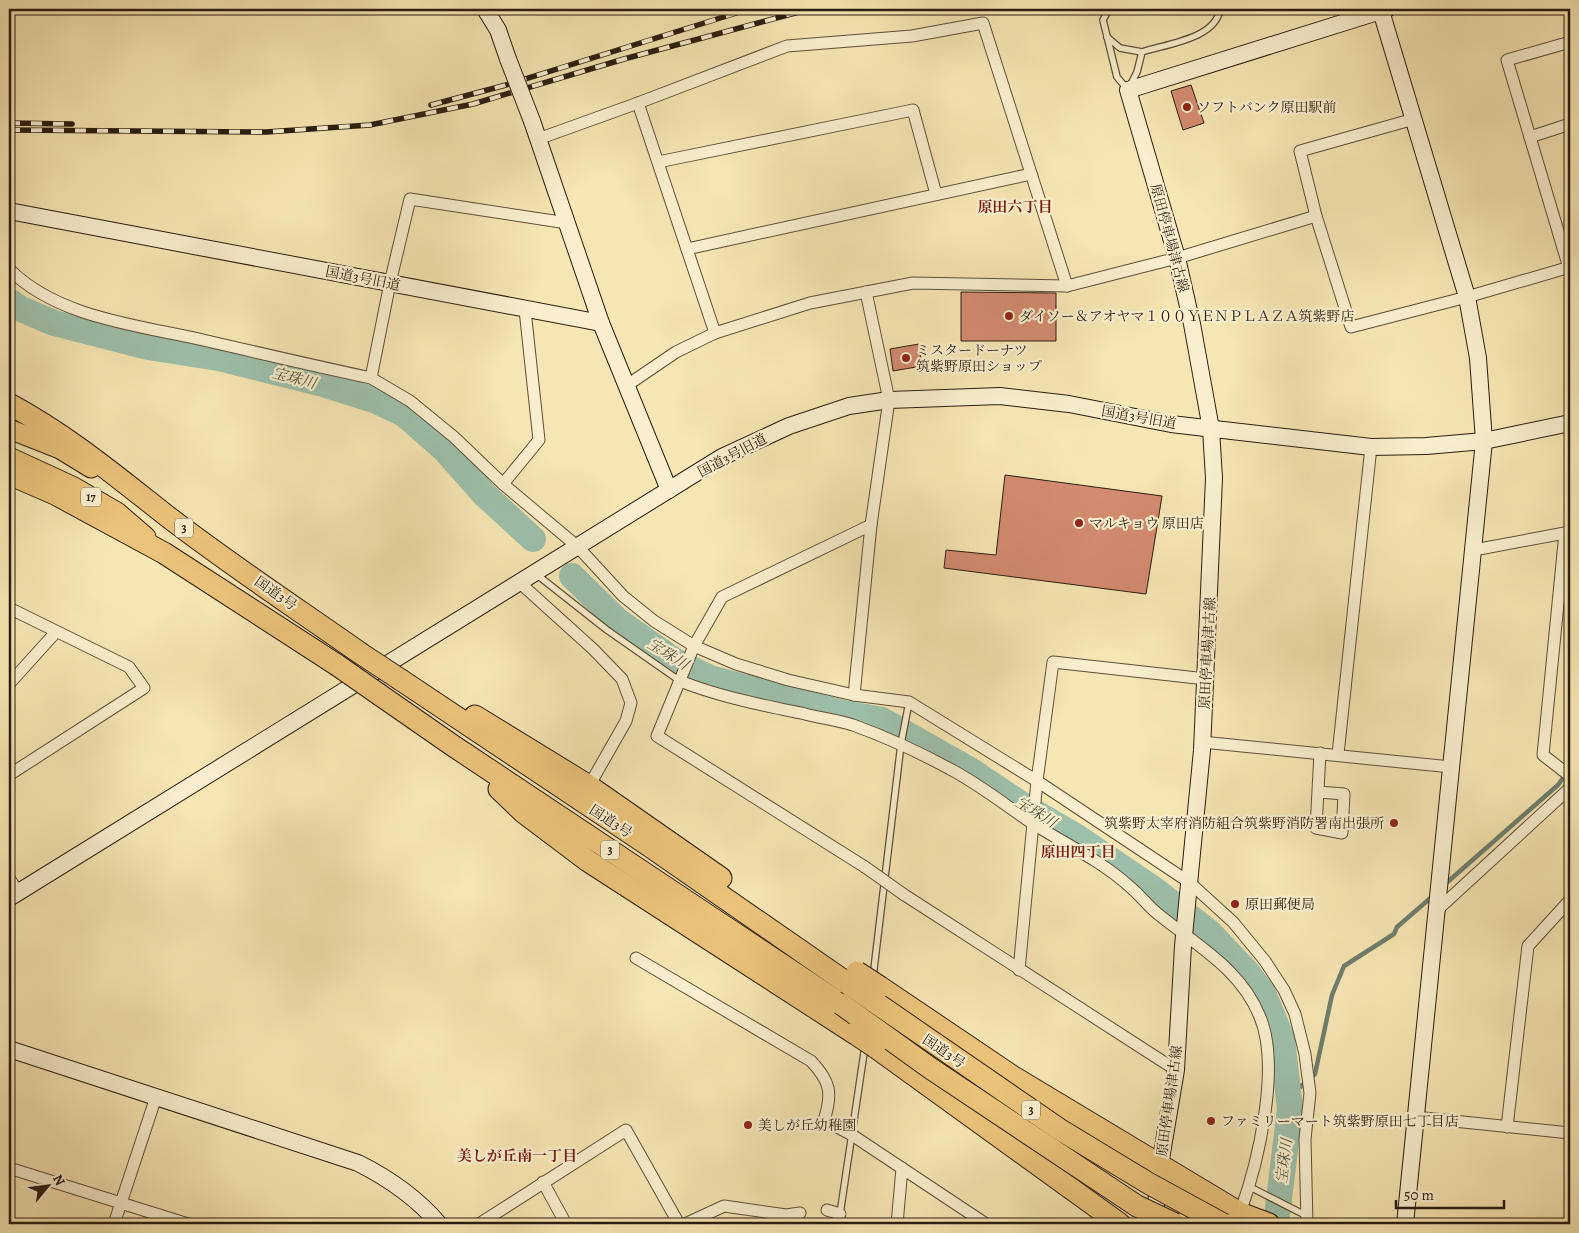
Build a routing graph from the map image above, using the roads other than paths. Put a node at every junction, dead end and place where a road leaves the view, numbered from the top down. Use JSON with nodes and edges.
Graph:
{"nodes":[{"id":1,"x":485,"y":9,"type":"edge"},
{"id":2,"x":1109,"y":9,"type":"edge"},
{"id":3,"x":1220,"y":9,"type":"edge"},
{"id":4,"x":1383,"y":9,"type":"edge"},
{"id":5,"x":1107,"y":37,"type":"junction"},
{"id":6,"x":1570,"y":42,"type":"edge"},
{"id":7,"x":1142,"y":52,"type":"junction"},
{"id":8,"x":1128,"y":90,"type":"junction"},
{"id":9,"x":638,"y":103,"type":"junction"},
{"id":10,"x":1414,"y":118,"type":"junction"},
{"id":11,"x":1570,"y":124,"type":"edge"},
{"id":12,"x":1530,"y":137,"type":"junction"},
{"id":13,"x":538,"y":139,"type":"junction"},
{"id":14,"x":658,"y":162,"type":"junction"},
{"id":15,"x":1031,"y":174,"type":"junction"},
{"id":16,"x":936,"y":194,"type":"junction"},
{"id":17,"x":9,"y":211,"type":"edge"},
{"id":18,"x":1316,"y":216,"type":"junction"},
{"id":19,"x":567,"y":223,"type":"junction"},
{"id":20,"x":687,"y":249,"type":"junction"},
{"id":21,"x":1177,"y":258,"type":"junction"},
{"id":22,"x":1569,"y":268,"type":"edge"},
{"id":23,"x":9,"y":270,"type":"edge"},
{"id":24,"x":390,"y":283,"type":"junction"},
{"id":25,"x":1067,"y":286,"type":"junction"},
{"id":26,"x":866,"y":292,"type":"junction"},
{"id":27,"x":1467,"y":297,"type":"junction"},
{"id":28,"x":525,"y":310,"type":"junction"},
{"id":29,"x":601,"y":323,"type":"junction"},
{"id":30,"x":715,"y":333,"type":"junction"},
{"id":31,"x":371,"y":378,"type":"junction"},
{"id":32,"x":626,"y":386,"type":"junction"},
{"id":33,"x":889,"y":400,"type":"junction"},
{"id":34,"x":9,"y":404,"type":"edge"},
{"id":35,"x":1570,"y":424,"type":"edge"},
{"id":36,"x":9,"y":429,"type":"edge"},
{"id":37,"x":1211,"y":429,"type":"junction"},
{"id":38,"x":1484,"y":441,"type":"junction"},
{"id":39,"x":1371,"y":447,"type":"junction"},
{"id":40,"x":9,"y":456,"type":"edge"},
{"id":41,"x":9,"y":474,"type":"edge"},
{"id":42,"x":503,"y":484,"type":"junction"},
{"id":43,"x":669,"y":490,"type":"junction"},
{"id":44,"x":168,"y":517,"type":"junction"},
{"id":45,"x":871,"y":525,"type":"junction"},
{"id":46,"x":1568,"y":532,"type":"edge"},
{"id":47,"x":578,"y":546,"type":"junction"},
{"id":48,"x":1474,"y":550,"type":"junction"},
{"id":49,"x":164,"y":553,"type":"junction"},
{"id":50,"x":536,"y":574,"type":"junction"},
{"id":51,"x":520,"y":583,"type":"junction"},
{"id":52,"x":9,"y":608,"type":"edge"},
{"id":53,"x":56,"y":632,"type":"junction"},
{"id":54,"x":694,"y":646,"type":"junction"},
{"id":55,"x":1206,"y":679,"type":"junction"},
{"id":56,"x":680,"y":681,"type":"junction"},
{"id":57,"x":9,"y":684,"type":"edge"},
{"id":58,"x":854,"y":695,"type":"junction"},
{"id":59,"x":424,"y":697,"type":"junction"},
{"id":60,"x":908,"y":702,"type":"junction"},
{"id":61,"x":1202,"y":742,"type":"junction"},
{"id":62,"x":901,"y":744,"type":"junction"},
{"id":63,"x":452,"y":745,"type":"junction"},
{"id":64,"x":1320,"y":753,"type":"junction"},
{"id":65,"x":1338,"y":754,"type":"junction"},
{"id":66,"x":1451,"y":767,"type":"junction"},
{"id":67,"x":9,"y":775,"type":"edge"},
{"id":68,"x":1570,"y":776,"type":"edge"},
{"id":69,"x":1036,"y":781,"type":"junction"},
{"id":70,"x":589,"y":786,"type":"junction"},
{"id":71,"x":1570,"y":788,"type":"edge"},
{"id":72,"x":1319,"y":792,"type":"dead end"},
{"id":73,"x":1032,"y":823,"type":"junction"},
{"id":74,"x":9,"y":878,"type":"edge"},
{"id":75,"x":1189,"y":882,"type":"junction"},
{"id":76,"x":13,"y":895,"type":"edge"},
{"id":77,"x":1570,"y":900,"type":"edge"},
{"id":78,"x":1435,"y":912,"type":"junction"},
{"id":79,"x":1184,"y":934,"type":"junction"},
{"id":80,"x":636,"y":958,"type":"dead end"},
{"id":81,"x":1018,"y":970,"type":"junction"},
{"id":82,"x":852,"y":978,"type":"junction"},
{"id":83,"x":9,"y":1050,"type":"edge"},
{"id":84,"x":1176,"y":1070,"type":"junction"},
{"id":85,"x":156,"y":1097,"type":"junction"},
{"id":86,"x":1415,"y":1117,"type":"junction"},
{"id":87,"x":1508,"y":1127,"type":"junction"},
{"id":88,"x":1570,"y":1133,"type":"edge"},
{"id":89,"x":852,"y":1135,"type":"junction"},
{"id":90,"x":1160,"y":1165,"type":"junction"},
{"id":91,"x":9,"y":1168,"type":"edge"},
{"id":92,"x":902,"y":1168,"type":"junction"},
{"id":93,"x":543,"y":1182,"type":"junction"},
{"id":94,"x":1250,"y":1187,"type":"junction"},
{"id":95,"x":121,"y":1204,"type":"junction"},
{"id":96,"x":827,"y":1210,"type":"dead end"},
{"id":97,"x":800,"y":1213,"type":"dead end"},
{"id":98,"x":840,"y":1214,"type":"joint"},
{"id":99,"x":785,"y":1220,"type":"edge"},
{"id":100,"x":975,"y":1220,"type":"edge"},
{"id":101,"x":1306,"y":1220,"type":"edge"},
{"id":102,"x":1244,"y":1221,"type":"edge"},
{"id":103,"x":114,"y":1224,"type":"edge"},
{"id":104,"x":188,"y":1224,"type":"edge"},
{"id":105,"x":439,"y":1224,"type":"edge"},
{"id":106,"x":479,"y":1224,"type":"edge"},
{"id":107,"x":566,"y":1224,"type":"edge"},
{"id":108,"x":679,"y":1224,"type":"edge"},
{"id":109,"x":685,"y":1224,"type":"edge"},
{"id":110,"x":897,"y":1224,"type":"edge"},
{"id":111,"x":986,"y":1224,"type":"edge"},
{"id":112,"x":1120,"y":1224,"type":"edge"},
{"id":113,"x":1154,"y":1224,"type":"edge"},
{"id":114,"x":1174,"y":1224,"type":"edge"},
{"id":115,"x":1405,"y":1224,"type":"edge"}],
"edges":[{"from":1,"to":13,"type":"street","bridge":true},
{"from":2,"to":5,"type":"lane"},
{"from":3,"to":7,"type":"lane"},
{"from":4,"to":8,"type":"street"},
{"from":4,"to":10,"type":"street"},
{"from":5,"to":7,"type":"lane"},
{"from":5,"to":8,"type":"lane"},
{"from":6,"to":12,"type":"street"},
{"from":7,"to":8,"type":"lane"},
{"from":8,"to":21,"type":"street","name":"原田停車場津古線"},
{"from":9,"to":13,"type":"street"},
{"from":9,"to":14,"type":"street"},
{"from":9,"to":15,"type":"street"},
{"from":10,"to":18,"type":"street"},
{"from":10,"to":27,"type":"street"},
{"from":11,"to":12,"type":"street"},
{"from":12,"to":22,"type":"street"},
{"from":13,"to":19,"type":"street"},
{"from":14,"to":16,"type":"street"},
{"from":14,"to":20,"type":"street"},
{"from":15,"to":16,"type":"street"},
{"from":15,"to":25,"type":"street"},
{"from":16,"to":20,"type":"street"},
{"from":17,"to":24,"type":"street","name":"国道3号旧道"},
{"from":18,"to":21,"type":"street"},
{"from":18,"to":27,"type":"street"},
{"from":19,"to":24,"type":"street"},
{"from":19,"to":29,"type":"street"},
{"from":20,"to":30,"type":"street"},
{"from":21,"to":25,"type":"street"},
{"from":21,"to":37,"type":"street","name":"原田停車場津古線"},
{"from":22,"to":27,"type":"street"},
{"from":23,"to":31,"type":"street"},
{"from":24,"to":28,"type":"street","name":"国道3号旧道"},
{"from":24,"to":31,"type":"street"},
{"from":25,"to":26,"type":"street"},
{"from":26,"to":30,"type":"street"},
{"from":26,"to":33,"type":"street"},
{"from":27,"to":38,"type":"street"},
{"from":28,"to":29,"type":"street","name":"国道3号旧道"},
{"from":28,"to":42,"type":"street"},
{"from":29,"to":32,"type":"street"},
{"from":30,"to":32,"type":"street"},
{"from":31,"to":42,"type":"street"},
{"from":32,"to":43,"type":"street"},
{"from":33,"to":37,"type":"street","name":"国道3号旧道"},
{"from":33,"to":43,"type":"street","name":"国道3号旧道"},
{"from":33,"to":45,"type":"street"},
{"from":34,"to":44,"type":"highway","name":"国道3号","number":"3"},
{"from":35,"to":38,"type":"street","name":"国道3号旧道"},
{"from":36,"to":44,"type":"main road","number":"17"},
{"from":37,"to":39,"type":"street","name":"国道3号旧道"},
{"from":37,"to":55,"type":"street","name":"原田停車場津古線"},
{"from":38,"to":39,"type":"street","name":"国道3号旧道"},
{"from":38,"to":48,"type":"street"},
{"from":39,"to":65,"type":"street"},
{"from":40,"to":49,"type":"main road","number":"17"},
{"from":41,"to":49,"type":"highway","name":"国道3号","number":"3"},
{"from":42,"to":47,"type":"street"},
{"from":43,"to":47,"type":"street","name":"国道3号旧道"},
{"from":44,"to":59,"type":"highway","name":"国道3号","number":"3","bridge":true},
{"from":45,"to":54,"type":"street"},
{"from":45,"to":58,"type":"street"},
{"from":46,"to":48,"type":"street"},
{"from":46,"to":68,"type":"street"},
{"from":47,"to":50,"type":"street","name":"国道3号旧道"},
{"from":47,"to":54,"type":"street"},
{"from":48,"to":66,"type":"street"},
{"from":49,"to":63,"type":"highway","name":"国道3号","number":"3","bridge":true},
{"from":50,"to":51,"type":"street","name":"国道3号旧道"},
{"from":50,"to":56,"type":"lane"},
{"from":51,"to":70,"type":"street"},
{"from":51,"to":76,"type":"street","name":"国道3号旧道"},
{"from":52,"to":53,"type":"street"},
{"from":53,"to":57,"type":"street"},
{"from":53,"to":67,"type":"street"},
{"from":54,"to":56,"type":"street"},
{"from":54,"to":58,"type":"street"},
{"from":55,"to":61,"type":"street","name":"原田停車場津古線"},
{"from":55,"to":69,"type":"street"},
{"from":56,"to":62,"type":"street"},
{"from":56,"to":81,"type":"street","bridge":true},
{"from":58,"to":60,"type":"street"},
{"from":59,"to":70,"type":"highway"},
{"from":59,"to":82,"type":"highway","name":"国道3号","number":"3"},
{"from":60,"to":62,"type":"lane"},
{"from":60,"to":69,"type":"street"},
{"from":61,"to":64,"type":"street"},
{"from":61,"to":75,"type":"street","name":"原田停車場津古線"},
{"from":62,"to":73,"type":"street"},
{"from":62,"to":89,"type":"lane"},
{"from":63,"to":112,"type":"highway","bridge":true},
{"from":63,"to":114,"type":"highway","name":"国道3号","number":"3","bridge":true},
{"from":64,"to":65,"type":"street"},
{"from":64,"to":72,"type":"street"},
{"from":65,"to":66,"type":"street"},
{"from":66,"to":78,"type":"street"},
{"from":69,"to":73,"type":"street"},
{"from":69,"to":75,"type":"street"},
{"from":70,"to":82,"type":"highway"},
{"from":71,"to":78,"type":"street"},
{"from":73,"to":79,"type":"street"},
{"from":73,"to":81,"type":"street"},
{"from":74,"to":76,"type":"street"},
{"from":75,"to":79,"type":"street","name":"原田停車場津古線"},
{"from":75,"to":101,"type":"street"},
{"from":77,"to":87,"type":"street"},
{"from":78,"to":86,"type":"street"},
{"from":79,"to":84,"type":"street","name":"原田停車場津古線"},
{"from":79,"to":94,"type":"street"},
{"from":80,"to":89,"type":"street"},
{"from":81,"to":84,"type":"street"},
{"from":82,"to":90,"type":"highway","bridge":true},
{"from":82,"to":102,"type":"highway","name":"国道3号","number":"3","bridge":true},
{"from":83,"to":85,"type":"street"},
{"from":84,"to":90,"type":"street","name":"原田停車場津古線"},
{"from":85,"to":95,"type":"street"},
{"from":85,"to":105,"type":"street"},
{"from":86,"to":87,"type":"street"},
{"from":86,"to":115,"type":"street"},
{"from":87,"to":88,"type":"street"},
{"from":89,"to":92,"type":"street"},
{"from":89,"to":98,"type":"lane"},
{"from":90,"to":102,"type":"highway"},
{"from":90,"to":113,"type":"street","name":"原田停車場津古線"},
{"from":91,"to":95,"type":"street"},
{"from":92,"to":100,"type":"street"},
{"from":92,"to":110,"type":"street"},
{"from":93,"to":106,"type":"street"},
{"from":93,"to":107,"type":"street"},
{"from":93,"to":108,"type":"street"},
{"from":94,"to":101,"type":"lane"},
{"from":94,"to":102,"type":"street"},
{"from":95,"to":103,"type":"street"},
{"from":95,"to":104,"type":"street"},
{"from":96,"to":98,"type":"street"},
{"from":97,"to":99,"type":"street"},
{"from":99,"to":109,"type":"street"},
{"from":100,"to":111,"type":"street"}]}
